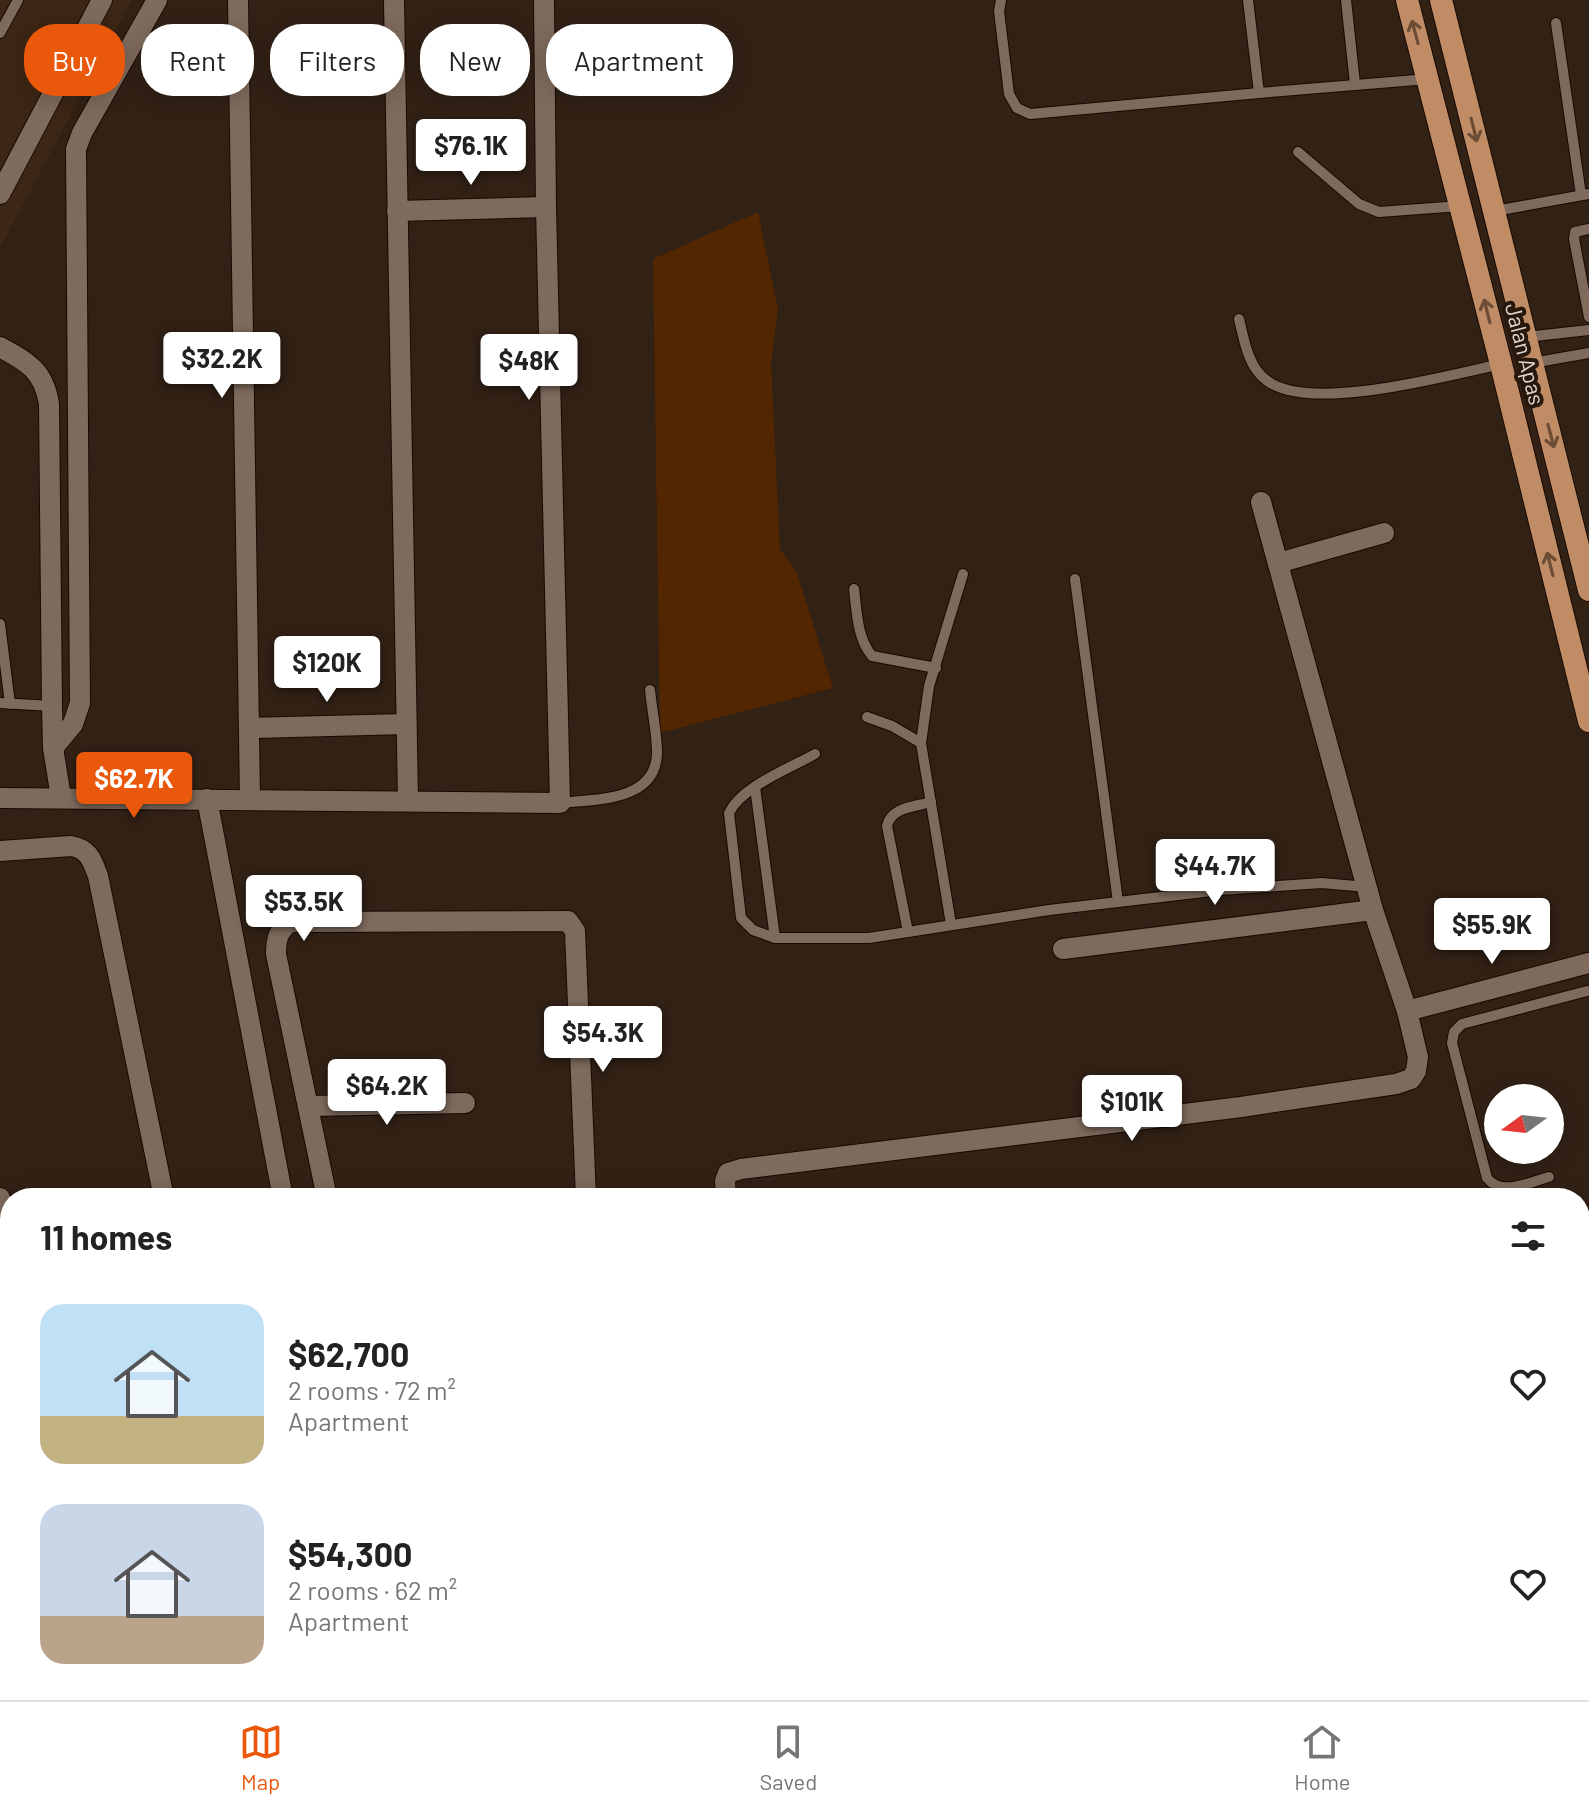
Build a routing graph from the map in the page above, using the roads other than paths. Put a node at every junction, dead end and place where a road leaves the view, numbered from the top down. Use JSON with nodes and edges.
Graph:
{"nodes":[{"id":1,"x":18,"y":0,"type":"edge"},
{"id":2,"x":102,"y":0,"type":"edge"},
{"id":3,"x":157,"y":0,"type":"edge"},
{"id":4,"x":238,"y":0,"type":"edge"},
{"id":5,"x":394,"y":0,"type":"edge"},
{"id":6,"x":544,"y":0,"type":"edge"},
{"id":7,"x":1001,"y":0,"type":"edge"},
{"id":8,"x":1248,"y":0,"type":"edge"},
{"id":9,"x":1346,"y":0,"type":"edge"},
{"id":10,"x":1407,"y":0,"type":"edge"},
{"id":11,"x":1441,"y":0,"type":"edge"},
{"id":12,"x":1556,"y":23,"type":"dead end"},
{"id":13,"x":1448,"y":27,"type":"junction"},
{"id":14,"x":0,"y":33,"type":"edge"},
{"id":15,"x":1428,"y":79,"type":"junction"},
{"id":16,"x":1355,"y":84,"type":"junction"},
{"id":17,"x":1259,"y":93,"type":"junction"},
{"id":18,"x":1298,"y":152,"type":"dead end"},
{"id":19,"x":0,"y":194,"type":"edge"},
{"id":20,"x":1585,"y":195,"type":"edge"},
{"id":21,"x":1460,"y":206,"type":"junction"},
{"id":22,"x":546,"y":207,"type":"junction"},
{"id":23,"x":397,"y":211,"type":"junction"},
{"id":24,"x":1495,"y":211,"type":"junction"},
{"id":25,"x":1589,"y":229,"type":"edge"},
{"id":26,"x":1589,"y":317,"type":"edge"},
{"id":27,"x":1239,"y":319,"type":"dead end"},
{"id":28,"x":1589,"y":330,"type":"edge"},
{"id":29,"x":1526,"y":337,"type":"junction"},
{"id":30,"x":0,"y":347,"type":"edge"},
{"id":31,"x":1589,"y":353,"type":"edge"},
{"id":32,"x":1532,"y":363,"type":"junction"},
{"id":33,"x":1491,"y":366,"type":"junction"},
{"id":34,"x":1261,"y":502,"type":"dead end"},
{"id":35,"x":1384,"y":533,"type":"dead end"},
{"id":36,"x":1278,"y":563,"type":"junction"},
{"id":37,"x":963,"y":574,"type":"dead end"},
{"id":38,"x":1075,"y":579,"type":"dead end"},
{"id":39,"x":1588,"y":588,"type":"edge"},
{"id":40,"x":854,"y":589,"type":"dead end"},
{"id":41,"x":0,"y":624,"type":"edge"},
{"id":42,"x":936,"y":668,"type":"junction"},
{"id":43,"x":1576,"y":670,"type":"junction"},
{"id":44,"x":650,"y":690,"type":"dead end"},
{"id":45,"x":5,"y":703,"type":"edge"},
{"id":46,"x":52,"y":706,"type":"junction"},
{"id":47,"x":867,"y":717,"type":"dead end"},
{"id":48,"x":1589,"y":721,"type":"edge"},
{"id":49,"x":406,"y":724,"type":"junction"},
{"id":50,"x":249,"y":728,"type":"junction"},
{"id":51,"x":921,"y":743,"type":"junction"},
{"id":52,"x":53,"y":748,"type":"junction"},
{"id":53,"x":815,"y":754,"type":"dead end"},
{"id":54,"x":755,"y":787,"type":"junction"},
{"id":55,"x":61,"y":797,"type":"junction"},
{"id":56,"x":0,"y":798,"type":"edge"},
{"id":57,"x":207,"y":799,"type":"junction"},
{"id":58,"x":250,"y":800,"type":"junction"},
{"id":59,"x":408,"y":801,"type":"junction"},
{"id":60,"x":931,"y":802,"type":"junction"},
{"id":61,"x":560,"y":803,"type":"junction"},
{"id":62,"x":0,"y":851,"type":"edge"},
{"id":63,"x":1367,"y":887,"type":"junction"},
{"id":64,"x":1118,"y":902,"type":"junction"},
{"id":65,"x":1373,"y":910,"type":"junction"},
{"id":66,"x":951,"y":924,"type":"junction"},
{"id":67,"x":908,"y":932,"type":"junction"},
{"id":68,"x":775,"y":938,"type":"junction"},
{"id":69,"x":1063,"y":949,"type":"dead end"},
{"id":70,"x":1585,"y":964,"type":"edge"},
{"id":71,"x":1588,"y":994,"type":"edge"},
{"id":72,"x":1407,"y":1011,"type":"junction"},
{"id":73,"x":465,"y":1103,"type":"dead end"},
{"id":74,"x":309,"y":1106,"type":"junction"},
{"id":75,"x":1549,"y":1177,"type":"dead end"},
{"id":76,"x":162,"y":1188,"type":"edge"},
{"id":77,"x":281,"y":1188,"type":"edge"},
{"id":78,"x":325,"y":1188,"type":"edge"},
{"id":79,"x":586,"y":1188,"type":"edge"},
{"id":80,"x":725,"y":1188,"type":"edge"},
{"id":81,"x":1502,"y":1188,"type":"edge"},
{"id":82,"x":1509,"y":1188,"type":"edge"}],
"edges":[{"from":1,"to":14,"type":"lane"},
{"from":2,"to":19,"type":"street"},
{"from":3,"to":52,"type":"street"},
{"from":4,"to":50,"type":"street"},
{"from":5,"to":23,"type":"street"},
{"from":6,"to":22,"type":"street"},
{"from":7,"to":17,"type":"lane"},
{"from":8,"to":17,"type":"lane"},
{"from":9,"to":16,"type":"lane"},
{"from":15,"to":10,"type":"highway","name":"Jalan Apas","one_way":true},
{"from":11,"to":13,"type":"highway","name":"Jalan Apas"},
{"from":12,"to":20,"type":"lane"},
{"from":13,"to":15,"type":"highway"},
{"from":13,"to":24,"type":"highway","name":"Jalan Apas","one_way":true},
{"from":15,"to":16,"type":"lane"},
{"from":15,"to":21,"type":"highway","name":"Jalan Apas"},
{"from":16,"to":17,"type":"lane"},
{"from":18,"to":21,"type":"lane"},
{"from":20,"to":24,"type":"lane"},
{"from":33,"to":21,"type":"highway","name":"Jalan Apas","one_way":true},
{"from":22,"to":23,"type":"street"},
{"from":22,"to":61,"type":"street"},
{"from":23,"to":49,"type":"street"},
{"from":24,"to":29,"type":"highway","name":"Jalan Apas"},
{"from":25,"to":26,"type":"lane"},
{"from":27,"to":33,"type":"lane"},
{"from":28,"to":29,"type":"lane"},
{"from":29,"to":32,"type":"highway","name":"Jalan Apas"},
{"from":30,"to":46,"type":"street"},
{"from":31,"to":32,"type":"lane"},
{"from":32,"to":39,"type":"highway","name":"Jalan Apas","one_way":true},
{"from":43,"to":33,"type":"highway","name":"Jalan Apas","one_way":true},
{"from":34,"to":36,"type":"street"},
{"from":35,"to":36,"type":"street"},
{"from":36,"to":63,"type":"street"},
{"from":37,"to":42,"type":"lane"},
{"from":38,"to":64,"type":"lane"},
{"from":39,"to":43,"type":"highway"},
{"from":40,"to":42,"type":"lane"},
{"from":41,"to":45,"type":"lane"},
{"from":42,"to":51,"type":"lane"},
{"from":43,"to":48,"type":"highway","name":"Jalan Apas"},
{"from":44,"to":61,"type":"lane"},
{"from":45,"to":46,"type":"lane"},
{"from":46,"to":52,"type":"street"},
{"from":47,"to":51,"type":"lane"},
{"from":49,"to":50,"type":"street"},
{"from":49,"to":59,"type":"street"},
{"from":50,"to":58,"type":"street"},
{"from":51,"to":60,"type":"lane"},
{"from":52,"to":55,"type":"street"},
{"from":53,"to":54,"type":"lane"},
{"from":54,"to":68,"type":"lane"},
{"from":54,"to":68,"type":"lane"},
{"from":55,"to":56,"type":"street"},
{"from":55,"to":57,"type":"street"},
{"from":57,"to":58,"type":"street"},
{"from":57,"to":77,"type":"street"},
{"from":58,"to":59,"type":"street"},
{"from":59,"to":61,"type":"street"},
{"from":60,"to":66,"type":"lane"},
{"from":60,"to":67,"type":"lane"},
{"from":62,"to":76,"type":"street"},
{"from":63,"to":64,"type":"lane"},
{"from":63,"to":65,"type":"street"},
{"from":64,"to":66,"type":"lane"},
{"from":65,"to":69,"type":"street"},
{"from":65,"to":72,"type":"street"},
{"from":66,"to":67,"type":"lane"},
{"from":67,"to":68,"type":"lane"},
{"from":70,"to":71,"type":"lane"},
{"from":70,"to":72,"type":"street"},
{"from":71,"to":81,"type":"lane"},
{"from":72,"to":80,"type":"street"},
{"from":73,"to":74,"type":"street"},
{"from":74,"to":78,"type":"street"},
{"from":74,"to":79,"type":"street"},
{"from":75,"to":82,"type":"lane"}]}
